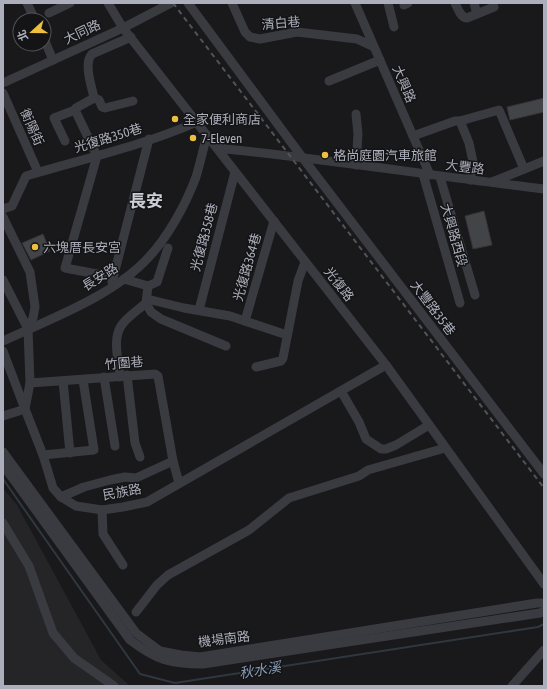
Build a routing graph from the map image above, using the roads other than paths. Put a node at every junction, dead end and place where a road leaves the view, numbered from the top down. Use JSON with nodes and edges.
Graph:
{"nodes":[{"id":1,"x":70,"y":3,"type":"edge"},
{"id":2,"x":108,"y":3,"type":"edge"},
{"id":3,"x":171,"y":3,"type":"edge"},
{"id":4,"x":188,"y":3,"type":"edge"},
{"id":5,"x":232,"y":3,"type":"edge"},
{"id":6,"x":355,"y":3,"type":"edge"},
{"id":7,"x":388,"y":3,"type":"edge"},
{"id":8,"x":455,"y":3,"type":"edge"},
{"id":9,"x":474,"y":3,"type":"edge"},
{"id":10,"x":494,"y":7,"type":"dead end"},
{"id":11,"x":51,"y":12,"type":"edge"},
{"id":12,"x":477,"y":14,"type":"junction"},
{"id":13,"x":394,"y":27,"type":"dead end"},
{"id":14,"x":123,"y":28,"type":"junction"},
{"id":15,"x":131,"y":38,"type":"junction"},
{"id":16,"x":374,"y":47,"type":"junction"},
{"id":17,"x":50,"y":52,"type":"edge"},
{"id":18,"x":54,"y":60,"type":"junction"},
{"id":19,"x":380,"y":60,"type":"junction"},
{"id":20,"x":329,"y":81,"type":"dead end"},
{"id":21,"x":3,"y":83,"type":"edge"},
{"id":22,"x":3,"y":93,"type":"edge"},
{"id":23,"x":94,"y":98,"type":"junction"},
{"id":24,"x":133,"y":101,"type":"dead end"},
{"id":25,"x":75,"y":110,"type":"junction"},
{"id":26,"x":356,"y":114,"type":"dead end"},
{"id":27,"x":197,"y":122,"type":"junction"},
{"id":28,"x":460,"y":122,"type":"junction"},
{"id":29,"x":207,"y":136,"type":"junction"},
{"id":30,"x":413,"y":136,"type":"junction"},
{"id":31,"x":149,"y":140,"type":"junction"},
{"id":32,"x":64,"y":141,"type":"dead end"},
{"id":33,"x":217,"y":148,"type":"junction"},
{"id":34,"x":97,"y":156,"type":"junction"},
{"id":35,"x":302,"y":157,"type":"junction"},
{"id":36,"x":544,"y":161,"type":"edge"},
{"id":37,"x":356,"y":165,"type":"junction"},
{"id":38,"x":524,"y":169,"type":"junction"},
{"id":39,"x":38,"y":172,"type":"junction"},
{"id":40,"x":235,"y":172,"type":"junction"},
{"id":41,"x":426,"y":174,"type":"junction"},
{"id":42,"x":440,"y":176,"type":"junction"},
{"id":43,"x":470,"y":180,"type":"junction"},
{"id":44,"x":490,"y":183,"type":"junction"},
{"id":45,"x":544,"y":189,"type":"edge"},
{"id":46,"x":3,"y":209,"type":"edge"},
{"id":47,"x":3,"y":217,"type":"edge"},
{"id":48,"x":274,"y":221,"type":"junction"},
{"id":49,"x":168,"y":248,"type":"dead end"},
{"id":50,"x":305,"y":262,"type":"junction"},
{"id":51,"x":113,"y":276,"type":"junction"},
{"id":52,"x":124,"y":279,"type":"junction"},
{"id":53,"x":3,"y":280,"type":"edge"},
{"id":54,"x":148,"y":286,"type":"junction"},
{"id":55,"x":111,"y":287,"type":"junction"},
{"id":56,"x":475,"y":295,"type":"dead end"},
{"id":57,"x":146,"y":301,"type":"junction"},
{"id":58,"x":460,"y":303,"type":"dead end"},
{"id":59,"x":199,"y":310,"type":"junction"},
{"id":60,"x":245,"y":321,"type":"junction"},
{"id":61,"x":28,"y":329,"type":"junction"},
{"id":62,"x":287,"y":335,"type":"junction"},
{"id":63,"x":3,"y":340,"type":"edge"},
{"id":64,"x":226,"y":346,"type":"dead end"},
{"id":65,"x":3,"y":351,"type":"edge"},
{"id":66,"x":386,"y":366,"type":"junction"},
{"id":67,"x":256,"y":367,"type":"dead end"},
{"id":68,"x":124,"y":376,"type":"junction"},
{"id":69,"x":104,"y":377,"type":"junction"},
{"id":70,"x":83,"y":380,"type":"junction"},
{"id":71,"x":63,"y":381,"type":"junction"},
{"id":72,"x":30,"y":383,"type":"junction"},
{"id":73,"x":341,"y":391,"type":"junction"},
{"id":74,"x":25,"y":409,"type":"junction"},
{"id":75,"x":3,"y":416,"type":"edge"},
{"id":76,"x":429,"y":425,"type":"junction"},
{"id":77,"x":115,"y":446,"type":"dead end"},
{"id":78,"x":445,"y":448,"type":"junction"},
{"id":79,"x":3,"y":452,"type":"edge"},
{"id":80,"x":70,"y":453,"type":"junction"},
{"id":81,"x":43,"y":455,"type":"junction"},
{"id":82,"x":140,"y":458,"type":"dead end"},
{"id":83,"x":173,"y":461,"type":"junction"},
{"id":84,"x":3,"y":465,"type":"edge"},
{"id":85,"x":544,"y":474,"type":"edge"},
{"id":86,"x":179,"y":483,"type":"junction"},
{"id":87,"x":61,"y":497,"type":"junction"},
{"id":88,"x":102,"y":510,"type":"junction"},
{"id":89,"x":3,"y":524,"type":"edge"},
{"id":90,"x":123,"y":565,"type":"dead end"},
{"id":91,"x":544,"y":584,"type":"edge"},
{"id":92,"x":544,"y":603,"type":"edge"},
{"id":93,"x":544,"y":611,"type":"edge"},
{"id":94,"x":136,"y":612,"type":"dead end"},
{"id":95,"x":544,"y":650,"type":"edge"},
{"id":96,"x":114,"y":686,"type":"edge"},
{"id":97,"x":512,"y":686,"type":"edge"}],
"edges":[{"from":1,"to":11,"type":"street"},
{"from":2,"to":14,"type":"street","name":"光復路"},
{"from":3,"to":14,"type":"street","name":"大同路"},
{"from":4,"to":35,"type":"street","name":"大豐路35巷"},
{"from":5,"to":16,"type":"street","name":"清白巷"},
{"from":6,"to":16,"type":"street","name":"大興路"},
{"from":7,"to":13,"type":"street"},
{"from":8,"to":12,"type":"street"},
{"from":9,"to":12,"type":"street"},
{"from":10,"to":12,"type":"street"},
{"from":14,"to":15,"type":"street","name":"光復路"},
{"from":14,"to":18,"type":"street","name":"大同路"},
{"from":15,"to":23,"type":"street"},
{"from":15,"to":27,"type":"street","name":"光復路"},
{"from":16,"to":19,"type":"street","name":"大興路"},
{"from":17,"to":18,"type":"street"},
{"from":18,"to":21,"type":"street","name":"大同路"},
{"from":19,"to":20,"type":"street"},
{"from":19,"to":30,"type":"street","name":"大興路"},
{"from":22,"to":39,"type":"street","name":"衡陽街"},
{"from":23,"to":24,"type":"street"},
{"from":23,"to":25,"type":"street"},
{"from":25,"to":32,"type":"street"},
{"from":25,"to":34,"type":"street"},
{"from":26,"to":37,"type":"street"},
{"from":27,"to":29,"type":"street","name":"光復路"},
{"from":27,"to":31,"type":"street","name":"光復路350巷"},
{"from":28,"to":30,"type":"street"},
{"from":28,"to":38,"type":"street"},
{"from":28,"to":43,"type":"street"},
{"from":29,"to":33,"type":"street","name":"光復路"},
{"from":29,"to":52,"type":"street","name":"長安路"},
{"from":30,"to":41,"type":"street","name":"大興路"},
{"from":31,"to":34,"type":"street","name":"光復路350巷"},
{"from":31,"to":51,"type":"street"},
{"from":33,"to":35,"type":"street","name":"大豐路"},
{"from":33,"to":40,"type":"street","name":"光復路"},
{"from":34,"to":39,"type":"street","name":"光復路350巷"},
{"from":34,"to":51,"type":"street"},
{"from":35,"to":37,"type":"street","name":"大豐路"},
{"from":35,"to":85,"type":"street","name":"大豐路35巷"},
{"from":36,"to":38,"type":"street"},
{"from":37,"to":41,"type":"street","name":"大豐路"},
{"from":38,"to":44,"type":"street"},
{"from":39,"to":46,"type":"street","name":"光復路350巷"},
{"from":40,"to":48,"type":"street","name":"光復路"},
{"from":40,"to":59,"type":"street","name":"光復路358巷"},
{"from":41,"to":42,"type":"street","name":"大豐路"},
{"from":41,"to":58,"type":"street","name":"大興路西段"},
{"from":42,"to":43,"type":"street","name":"大豐路"},
{"from":42,"to":56,"type":"street"},
{"from":43,"to":44,"type":"street","name":"大豐路"},
{"from":44,"to":45,"type":"street","name":"大豐路"},
{"from":47,"to":61,"type":"street"},
{"from":48,"to":50,"type":"street","name":"光復路"},
{"from":48,"to":60,"type":"street","name":"光復路364巷"},
{"from":49,"to":54,"type":"street"},
{"from":50,"to":62,"type":"street"},
{"from":50,"to":66,"type":"street","name":"光復路"},
{"from":51,"to":55,"type":"street"},
{"from":52,"to":54,"type":"street"},
{"from":52,"to":55,"type":"street","name":"長安路"},
{"from":53,"to":61,"type":"street"},
{"from":54,"to":57,"type":"street"},
{"from":55,"to":61,"type":"street","name":"長安路"},
{"from":57,"to":59,"type":"street"},
{"from":57,"to":64,"type":"street"},
{"from":57,"to":68,"type":"street"},
{"from":59,"to":60,"type":"street"},
{"from":60,"to":62,"type":"street"},
{"from":61,"to":63,"type":"street","name":"長安路"},
{"from":61,"to":72,"type":"street"},
{"from":62,"to":67,"type":"street"},
{"from":65,"to":74,"type":"street","name":"民族路"},
{"from":66,"to":73,"type":"street","name":"民族路"},
{"from":66,"to":76,"type":"street","name":"光復路"},
{"from":68,"to":69,"type":"street","name":"竹圍巷"},
{"from":68,"to":82,"type":"street"},
{"from":68,"to":83,"type":"street","name":"竹圍巷"},
{"from":69,"to":70,"type":"street","name":"竹圍巷"},
{"from":69,"to":77,"type":"street"},
{"from":70,"to":71,"type":"street","name":"竹圍巷"},
{"from":70,"to":80,"type":"street"},
{"from":71,"to":72,"type":"street","name":"竹圍巷"},
{"from":71,"to":80,"type":"street"},
{"from":72,"to":74,"type":"street"},
{"from":73,"to":76,"type":"street"},
{"from":73,"to":86,"type":"street","name":"民族路"},
{"from":74,"to":75,"type":"street"},
{"from":74,"to":81,"type":"street","name":"民族路"},
{"from":76,"to":78,"type":"street","name":"光復路"},
{"from":78,"to":91,"type":"street","name":"光復路"},
{"from":78,"to":94,"type":"street"},
{"from":79,"to":92,"type":"street","name":"機場南路"},
{"from":80,"to":81,"type":"street"},
{"from":81,"to":87,"type":"street","name":"民族路"},
{"from":83,"to":86,"type":"street","name":"竹圍巷"},
{"from":83,"to":87,"type":"street"},
{"from":84,"to":93,"type":"street","name":"機場南路"},
{"from":86,"to":88,"type":"street","name":"民族路"},
{"from":87,"to":88,"type":"street","name":"民族路"},
{"from":88,"to":90,"type":"street"},
{"from":89,"to":96,"type":"street"},
{"from":95,"to":97,"type":"street"}]}
